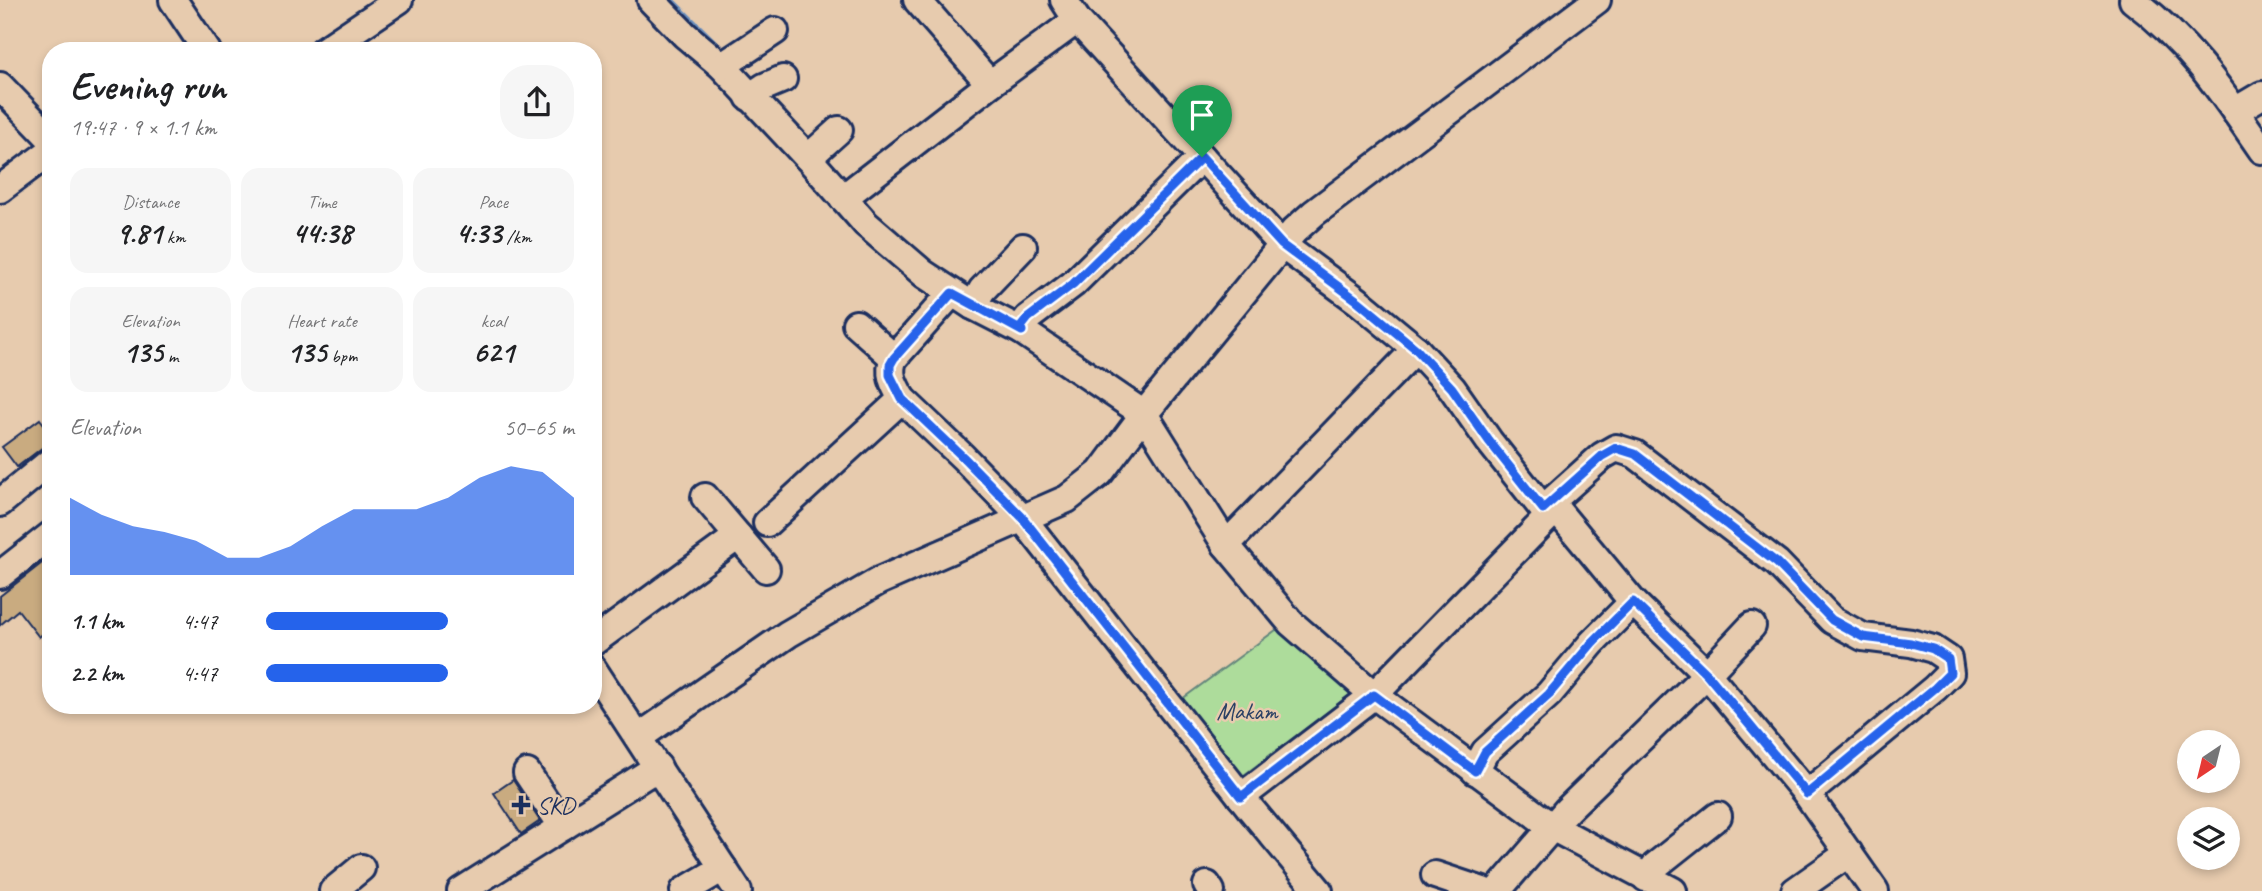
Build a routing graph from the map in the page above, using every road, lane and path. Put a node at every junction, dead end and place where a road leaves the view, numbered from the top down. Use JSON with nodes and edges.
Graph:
{"nodes":[{"id":1,"x":173,"y":0,"type":"edge"},
{"id":2,"x":651,"y":0,"type":"edge"},
{"id":3,"x":917,"y":0,"type":"edge"},
{"id":4,"x":1597,"y":0,"type":"edge"},
{"id":5,"x":2133,"y":0,"type":"edge"},
{"id":6,"x":394,"y":1,"type":"edge"},
{"id":7,"x":1070,"y":10,"type":"edge"},
{"id":8,"x":775,"y":31,"type":"dead end"},
{"id":9,"x":195,"y":42,"type":"edge"},
{"id":10,"x":336,"y":42,"type":"edge"},
{"id":11,"x":730,"y":61,"type":"junction"},
{"id":12,"x":990,"y":84,"type":"junction"},
{"id":13,"x":2,"y":90,"type":"edge"},
{"id":14,"x":2262,"y":96,"type":"edge"},
{"id":15,"x":2235,"y":111,"type":"junction"},
{"id":16,"x":42,"y":130,"type":"edge"},
{"id":17,"x":839,"y":130,"type":"dead end"},
{"id":18,"x":2262,"y":150,"type":"edge"},
{"id":19,"x":813,"y":154,"type":"junction"},
{"id":20,"x":42,"y":157,"type":"edge"},
{"id":21,"x":1202,"y":157,"type":"junction"},
{"id":22,"x":0,"y":189,"type":"edge"},
{"id":23,"x":849,"y":193,"type":"junction"},
{"id":24,"x":1282,"y":245,"type":"junction"},
{"id":25,"x":1023,"y":247,"type":"dead end"},
{"id":26,"x":971,"y":297,"type":"junction"},
{"id":27,"x":856,"y":324,"type":"dead end"},
{"id":28,"x":1023,"y":326,"type":"junction"},
{"id":29,"x":1416,"y":349,"type":"junction"},
{"id":30,"x":894,"y":358,"type":"junction"},
{"id":31,"x":902,"y":399,"type":"junction"},
{"id":32,"x":1143,"y":414,"type":"junction"},
{"id":33,"x":42,"y":468,"type":"edge"},
{"id":34,"x":705,"y":497,"type":"dead end"},
{"id":35,"x":0,"y":503,"type":"edge"},
{"id":36,"x":1550,"y":509,"type":"junction"},
{"id":37,"x":1022,"y":517,"type":"junction"},
{"id":38,"x":766,"y":523,"type":"dead end"},
{"id":39,"x":738,"y":536,"type":"junction"},
{"id":40,"x":1230,"y":540,"type":"junction"},
{"id":41,"x":42,"y":542,"type":"edge"},
{"id":42,"x":766,"y":569,"type":"dead end"},
{"id":43,"x":0,"y":575,"type":"edge"},
{"id":44,"x":1633,"y":602,"type":"junction"},
{"id":45,"x":1752,"y":625,"type":"dead end"},
{"id":46,"x":602,"y":635,"type":"edge"},
{"id":47,"x":1707,"y":674,"type":"junction"},
{"id":48,"x":602,"y":682,"type":"edge"},
{"id":49,"x":1381,"y":688,"type":"junction"},
{"id":50,"x":639,"y":737,"type":"junction"},
{"id":51,"x":1479,"y":763,"type":"junction"},
{"id":52,"x":658,"y":767,"type":"junction"},
{"id":53,"x":527,"y":773,"type":"dead end"},
{"id":54,"x":1807,"y":794,"type":"junction"},
{"id":55,"x":1241,"y":797,"type":"junction"},
{"id":56,"x":1718,"y":816,"type":"dead end"},
{"id":57,"x":1559,"y":819,"type":"junction"},
{"id":58,"x":563,"y":827,"type":"junction"},
{"id":59,"x":1849,"y":853,"type":"junction"},
{"id":60,"x":361,"y":868,"type":"dead end"},
{"id":61,"x":723,"y":868,"type":"junction"},
{"id":62,"x":1650,"y":872,"type":"junction"},
{"id":63,"x":1435,"y":875,"type":"dead end"},
{"id":64,"x":333,"y":891,"type":"edge"},
{"id":65,"x":461,"y":891,"type":"edge"},
{"id":66,"x":684,"y":891,"type":"edge"},
{"id":67,"x":737,"y":891,"type":"edge"},
{"id":68,"x":1319,"y":891,"type":"edge"},
{"id":69,"x":1483,"y":891,"type":"edge"},
{"id":70,"x":1497,"y":891,"type":"edge"},
{"id":71,"x":1673,"y":891,"type":"edge"},
{"id":72,"x":1795,"y":891,"type":"edge"},
{"id":73,"x":1875,"y":891,"type":"edge"}],
"edges":[{"from":1,"to":9,"type":"street"},
{"from":2,"to":11,"type":"street"},
{"from":3,"to":12,"type":"street"},
{"from":4,"to":24,"type":"street"},
{"from":5,"to":15,"type":"street"},
{"from":6,"to":10,"type":"street"},
{"from":7,"to":12,"type":"street"},
{"from":7,"to":21,"type":"street"},
{"from":8,"to":11,"type":"street"},
{"from":11,"to":19,"type":"street"},
{"from":12,"to":23,"type":"street"},
{"from":13,"to":16,"type":"street"},
{"from":14,"to":15,"type":"street"},
{"from":15,"to":18,"type":"street"},
{"from":17,"to":19,"type":"street"},
{"from":19,"to":23,"type":"street"},
{"from":20,"to":22,"type":"street"},
{"from":21,"to":24,"type":"street"},
{"from":21,"to":28,"type":"street"},
{"from":23,"to":26,"type":"street"},
{"from":24,"to":29,"type":"street"},
{"from":24,"to":32,"type":"street"},
{"from":25,"to":26,"type":"street"},
{"from":26,"to":28,"type":"street"},
{"from":26,"to":30,"type":"street"},
{"from":27,"to":30,"type":"street"},
{"from":28,"to":32,"type":"street"},
{"from":29,"to":36,"type":"street"},
{"from":29,"to":40,"type":"street"},
{"from":30,"to":31,"type":"street"},
{"from":31,"to":37,"type":"street"},
{"from":31,"to":38,"type":"street"},
{"from":32,"to":37,"type":"street"},
{"from":32,"to":40,"type":"street"},
{"from":33,"to":35,"type":"street"},
{"from":34,"to":39,"type":"street"},
{"from":36,"to":44,"type":"street"},
{"from":36,"to":49,"type":"street"},
{"from":36,"to":54,"type":"street"},
{"from":37,"to":50,"type":"street"},
{"from":37,"to":55,"type":"street"},
{"from":39,"to":42,"type":"street"},
{"from":39,"to":46,"type":"street"},
{"from":40,"to":49,"type":"street"},
{"from":41,"to":43,"type":"street"},
{"from":44,"to":47,"type":"street"},
{"from":44,"to":51,"type":"street"},
{"from":45,"to":47,"type":"street"},
{"from":47,"to":54,"type":"street"},
{"from":47,"to":57,"type":"street"},
{"from":48,"to":50,"type":"street"},
{"from":49,"to":51,"type":"street"},
{"from":49,"to":55,"type":"street"},
{"from":50,"to":52,"type":"street"},
{"from":51,"to":57,"type":"street"},
{"from":52,"to":58,"type":"street"},
{"from":52,"to":61,"type":"street"},
{"from":53,"to":58,"type":"street"},
{"from":54,"to":59,"type":"street"},
{"from":55,"to":68,"type":"street"},
{"from":56,"to":62,"type":"street"},
{"from":57,"to":62,"type":"street"},
{"from":57,"to":70,"type":"street"},
{"from":58,"to":65,"type":"street"},
{"from":59,"to":72,"type":"street"},
{"from":59,"to":73,"type":"street"},
{"from":60,"to":64,"type":"street"},
{"from":61,"to":66,"type":"street"},
{"from":61,"to":67,"type":"street"},
{"from":62,"to":71,"type":"street"},
{"from":63,"to":69,"type":"street"}]}
